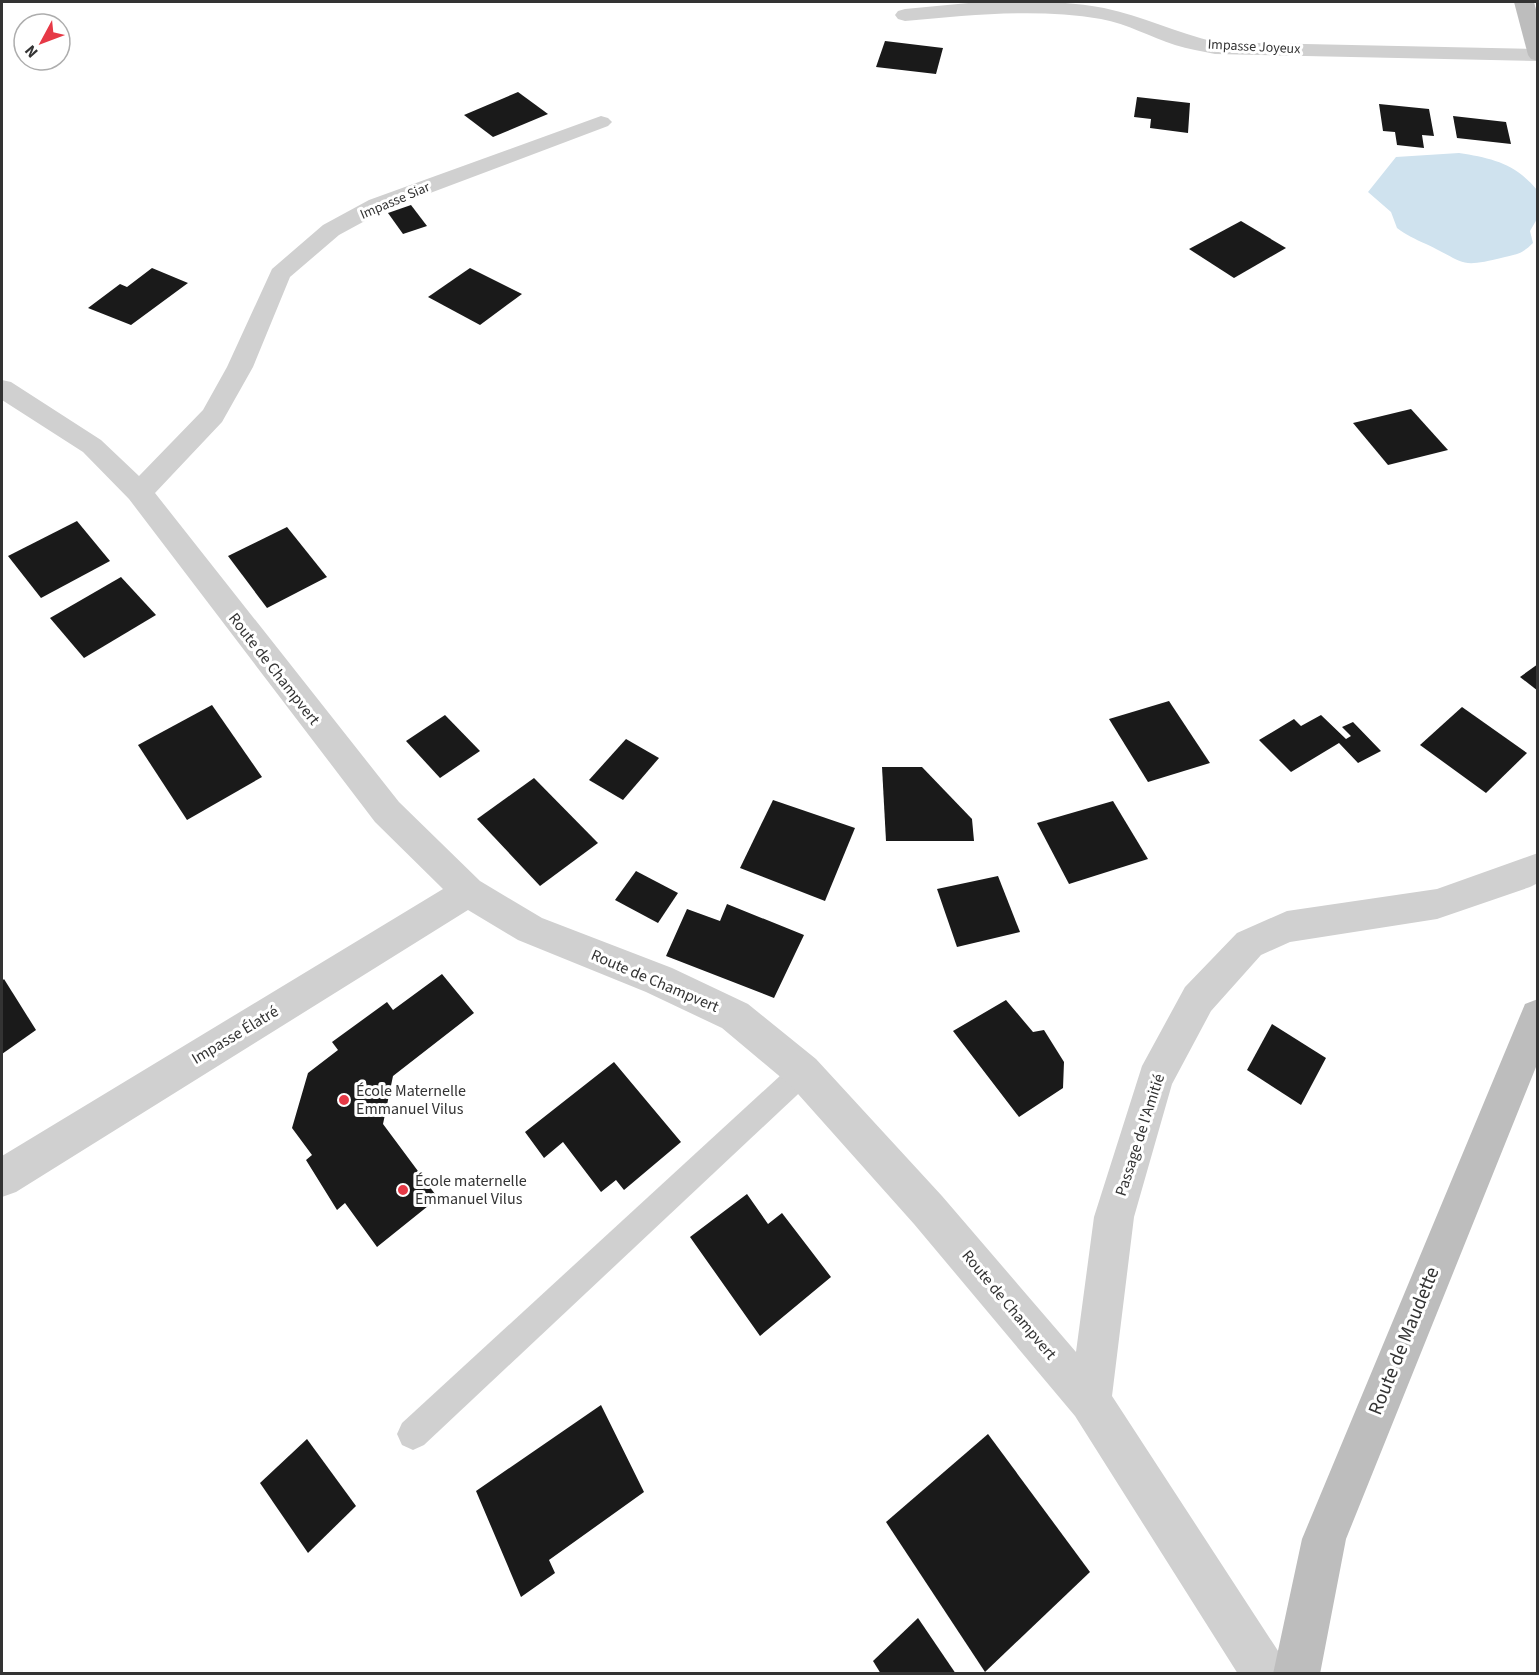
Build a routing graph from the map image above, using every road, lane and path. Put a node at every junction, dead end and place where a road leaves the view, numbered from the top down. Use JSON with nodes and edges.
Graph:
{"nodes":[{"id":1,"x":1524,"y":2,"type":"edge"},
{"id":2,"x":905,"y":15,"type":"dead end"},
{"id":3,"x":1537,"y":55,"type":"edge"},
{"id":4,"x":600,"y":122,"type":"dead end"},
{"id":5,"x":2,"y":388,"type":"edge"},
{"id":6,"x":139,"y":492,"type":"junction"},
{"id":7,"x":1538,"y":868,"type":"edge"},
{"id":8,"x":468,"y":892,"type":"junction"},
{"id":9,"x":1538,"y":1016,"type":"edge"},
{"id":10,"x":803,"y":1072,"type":"junction"},
{"id":11,"x":2,"y":1178,"type":"edge"},
{"id":12,"x":1090,"y":1401,"type":"junction"},
{"id":13,"x":413,"y":1434,"type":"dead end"},
{"id":14,"x":1265,"y":1674,"type":"edge"},
{"id":15,"x":1296,"y":1674,"type":"edge"}],
"edges":[{"from":1,"to":3,"type":"street"},
{"from":2,"to":3,"type":"street","name":"Impasse Joyeux"},
{"from":4,"to":6,"type":"street","name":"Impasse Siar"},
{"from":5,"to":6,"type":"street","name":"Route de Champvert"},
{"from":6,"to":8,"type":"street","name":"Route de Champvert"},
{"from":7,"to":12,"type":"street","name":"Passage de l'Amitié"},
{"from":8,"to":10,"type":"street","name":"Route de Champvert"},
{"from":8,"to":11,"type":"street","name":"Impasse Élatré"},
{"from":9,"to":15,"type":"street","name":"Route de Maudette"},
{"from":10,"to":12,"type":"street","name":"Route de Champvert"},
{"from":10,"to":13,"type":"lane"},
{"from":12,"to":14,"type":"street","name":"Route de Champvert"}]}
